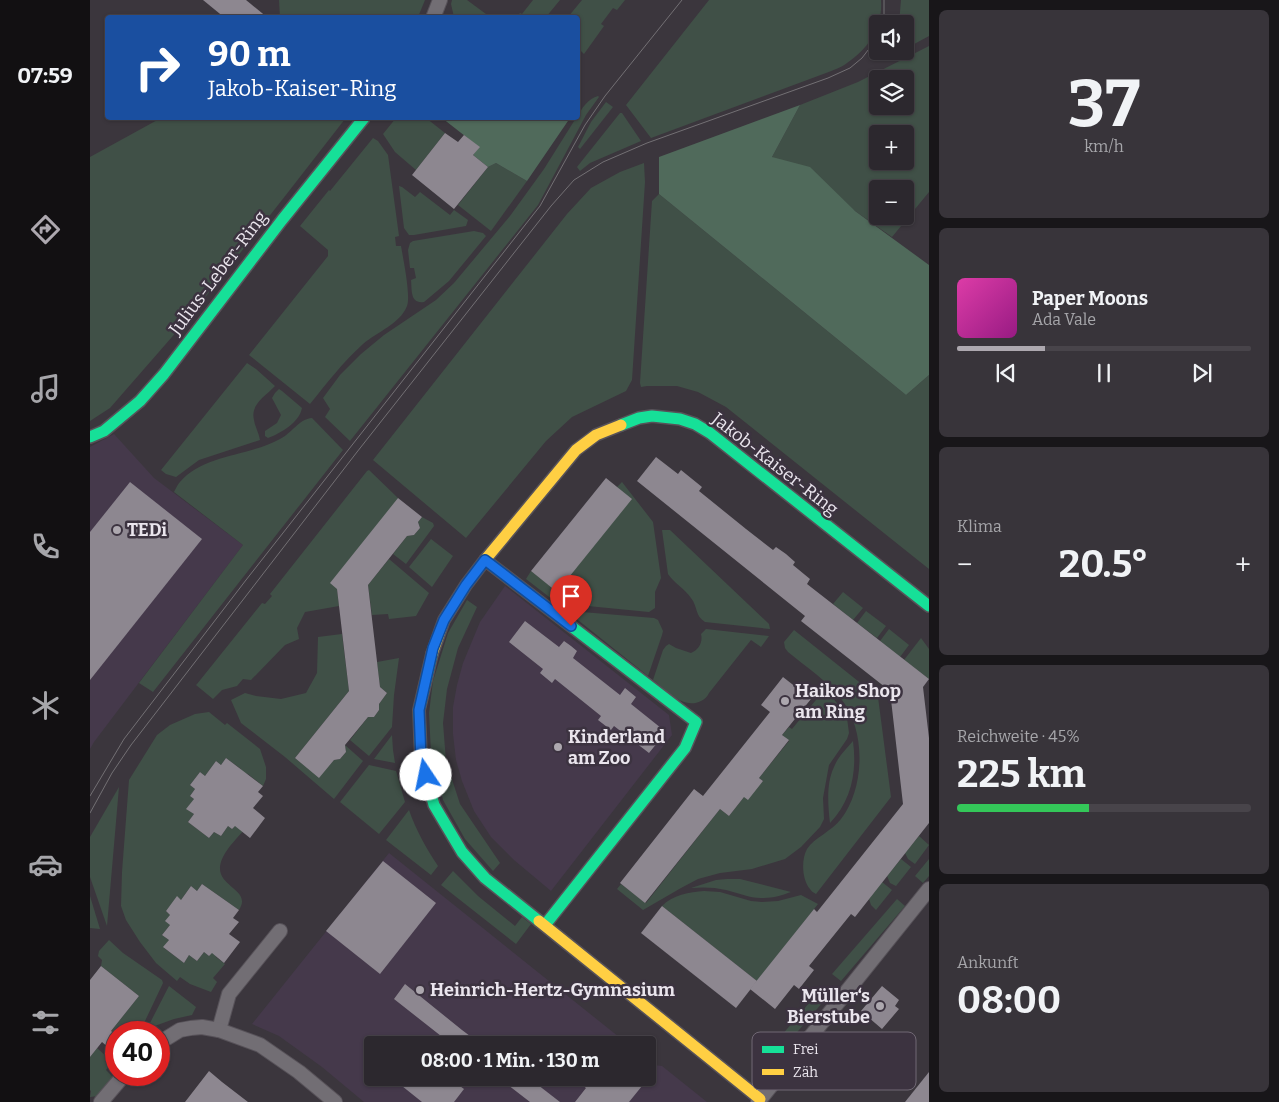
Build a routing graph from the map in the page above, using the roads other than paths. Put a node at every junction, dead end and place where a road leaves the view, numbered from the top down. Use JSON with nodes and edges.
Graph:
{"nodes":[{"id":1,"x":440,"y":0,"type":"edge"},
{"id":2,"x":434,"y":15,"type":"edge"},
{"id":3,"x":362,"y":120,"type":"edge"},
{"id":4,"x":90,"y":437,"type":"edge"},
{"id":5,"x":485,"y":560,"type":"junction"},
{"id":6,"x":929,"y":606,"type":"edge"},
{"id":7,"x":929,"y":889,"type":"edge"},
{"id":8,"x":545,"y":925,"type":"junction"},
{"id":9,"x":280,"y":931,"type":"dead end"},
{"id":10,"x":219,"y":1030,"type":"junction"},
{"id":11,"x":814,"y":1032,"type":"edge"},
{"id":12,"x":170,"y":1036,"type":"edge"},
{"id":13,"x":115,"y":1086,"type":"edge"},
{"id":14,"x":767,"y":1090,"type":"edge"},
{"id":15,"x":759,"y":1100,"type":"edge"},
{"id":16,"x":101,"y":1102,"type":"edge"},
{"id":17,"x":335,"y":1102,"type":"edge"}],
"edges":[{"from":1,"to":2,"type":"street"},
{"from":3,"to":4,"type":"street","name":"Julius-Leber-Ring"},
{"from":5,"to":6,"type":"street","name":"Jakob-Kaiser-Ring"},
{"from":5,"to":8,"type":"street","name":"Jakob-Kaiser-Ring"},
{"from":5,"to":8,"type":"street"},
{"from":7,"to":11,"type":"street"},
{"from":8,"to":15,"type":"street","name":"Jakob-Kaiser-Ring"},
{"from":9,"to":10,"type":"street"},
{"from":10,"to":12,"type":"street"},
{"from":10,"to":17,"type":"street"},
{"from":13,"to":16,"type":"street"},
{"from":14,"to":15,"type":"street"}]}
